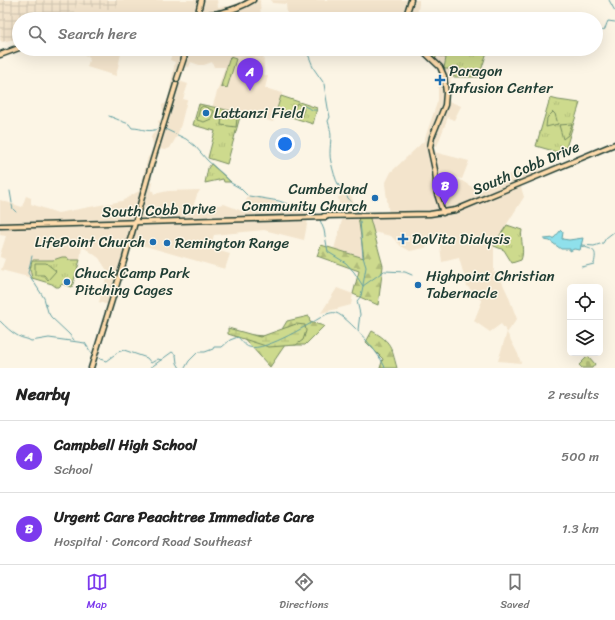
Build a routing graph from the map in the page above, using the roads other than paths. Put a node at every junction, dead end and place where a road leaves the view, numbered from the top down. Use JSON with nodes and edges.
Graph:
{"nodes":[{"id":1,"x":200,"y":0,"type":"edge"},
{"id":2,"x":253,"y":0,"type":"edge"},
{"id":3,"x":410,"y":0,"type":"edge"},
{"id":4,"x":196,"y":12,"type":"edge"},
{"id":5,"x":233,"y":12,"type":"edge"},
{"id":6,"x":406,"y":12,"type":"edge"},
{"id":7,"x":12,"y":51,"type":"edge"},
{"id":8,"x":0,"y":55,"type":"edge"},
{"id":9,"x":185,"y":56,"type":"edge"},
{"id":10,"x":428,"y":56,"type":"edge"},
{"id":11,"x":177,"y":79,"type":"dead end"},
{"id":12,"x":176,"y":84,"type":"dead end"},
{"id":13,"x":615,"y":144,"type":"edge"},
{"id":14,"x":368,"y":212,"type":"dead end"},
{"id":15,"x":443,"y":213,"type":"junction"},
{"id":16,"x":364,"y":216,"type":"junction"},
{"id":17,"x":135,"y":222,"type":"junction"},
{"id":18,"x":0,"y":226,"type":"edge"},
{"id":19,"x":90,"y":368,"type":"edge"}],
"edges":[{"from":1,"to":4,"type":"main road"},
{"from":2,"to":5,"type":"main road"},
{"from":3,"to":6,"type":"main road"},
{"from":7,"to":8,"type":"main road"},
{"from":9,"to":11,"type":"main road"},
{"from":10,"to":15,"type":"main road"},
{"from":12,"to":17,"type":"main road"},
{"from":13,"to":15,"type":"main road","name":"South Cobb Drive"},
{"from":14,"to":16,"type":"main road"},
{"from":15,"to":16,"type":"main road","name":"South Cobb Drive"},
{"from":16,"to":17,"type":"main road","name":"South Cobb Drive"},
{"from":17,"to":18,"type":"main road","name":"South Cobb Drive"},
{"from":17,"to":19,"type":"main road"}]}
